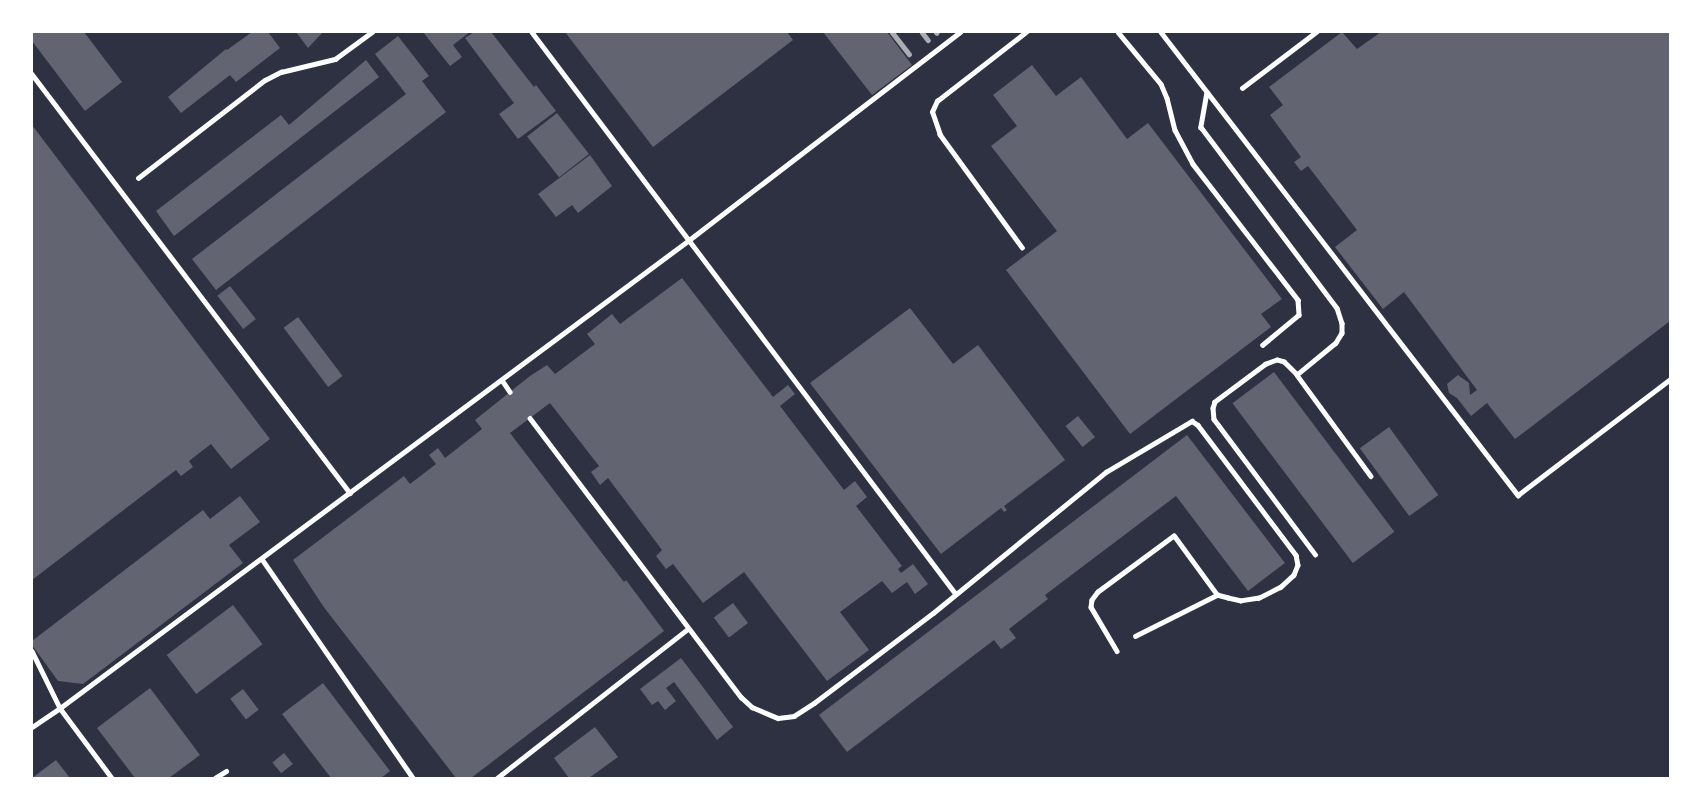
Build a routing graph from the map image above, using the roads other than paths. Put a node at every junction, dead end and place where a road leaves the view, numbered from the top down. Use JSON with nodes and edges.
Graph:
{"nodes":[{"id":1,"x":372,"y":32,"type":"edge"},
{"id":2,"x":532,"y":32,"type":"edge"},
{"id":3,"x":960,"y":32,"type":"edge"},
{"id":4,"x":1026,"y":32,"type":"edge"},
{"id":5,"x":1118,"y":32,"type":"edge"},
{"id":6,"x":1161,"y":32,"type":"edge"},
{"id":7,"x":1316,"y":32,"type":"edge"},
{"id":8,"x":32,"y":74,"type":"edge"},
{"id":9,"x":1242,"y":88,"type":"dead end"},
{"id":10,"x":1208,"y":92,"type":"junction"},
{"id":11,"x":138,"y":178,"type":"dead end"},
{"id":12,"x":689,"y":240,"type":"junction"},
{"id":13,"x":1022,"y":248,"type":"dead end"},
{"id":14,"x":1263,"y":345,"type":"dead end"},
{"id":15,"x":1297,"y":375,"type":"junction"},
{"id":16,"x":1671,"y":379,"type":"edge"},
{"id":17,"x":502,"y":380,"type":"junction"},
{"id":18,"x":510,"y":392,"type":"dead end"},
{"id":19,"x":530,"y":418,"type":"dead end"},
{"id":20,"x":1371,"y":476,"type":"dead end"},
{"id":21,"x":350,"y":493,"type":"junction"},
{"id":22,"x":1315,"y":554,"type":"dead end"},
{"id":23,"x":262,"y":559,"type":"junction"},
{"id":24,"x":956,"y":592,"type":"junction"},
{"id":25,"x":1217,"y":595,"type":"junction"},
{"id":26,"x":688,"y":629,"type":"junction"},
{"id":27,"x":1135,"y":636,"type":"dead end"},
{"id":28,"x":32,"y":651,"type":"edge"},
{"id":29,"x":1117,"y":651,"type":"dead end"},
{"id":30,"x":60,"y":708,"type":"junction"},
{"id":31,"x":32,"y":727,"type":"edge"},
{"id":32,"x":226,"y":771,"type":"dead end"},
{"id":33,"x":112,"y":778,"type":"edge"},
{"id":34,"x":215,"y":778,"type":"edge"},
{"id":35,"x":413,"y":778,"type":"edge"},
{"id":36,"x":497,"y":778,"type":"edge"}],
"edges":[{"from":1,"to":11,"type":"lane"},
{"from":2,"to":12,"type":"lane"},
{"from":3,"to":12,"type":"lane"},
{"from":4,"to":13,"type":"lane"},
{"from":5,"to":14,"type":"lane"},
{"from":6,"to":10,"type":"lane"},
{"from":7,"to":9,"type":"lane"},
{"from":8,"to":21,"type":"lane"},
{"from":10,"to":15,"type":"lane"},
{"from":10,"to":16,"type":"lane"},
{"from":12,"to":17,"type":"lane"},
{"from":12,"to":24,"type":"lane"},
{"from":15,"to":20,"type":"lane"},
{"from":15,"to":22,"type":"lane"},
{"from":17,"to":18,"type":"lane"},
{"from":17,"to":21,"type":"lane"},
{"from":19,"to":26,"type":"lane"},
{"from":21,"to":23,"type":"lane"},
{"from":23,"to":30,"type":"lane"},
{"from":23,"to":35,"type":"lane"},
{"from":24,"to":25,"type":"lane"},
{"from":24,"to":26,"type":"lane"},
{"from":25,"to":27,"type":"lane"},
{"from":25,"to":29,"type":"lane"},
{"from":26,"to":36,"type":"lane"},
{"from":28,"to":30,"type":"lane"},
{"from":30,"to":31,"type":"lane"},
{"from":30,"to":33,"type":"lane"},
{"from":32,"to":34,"type":"lane"}]}
